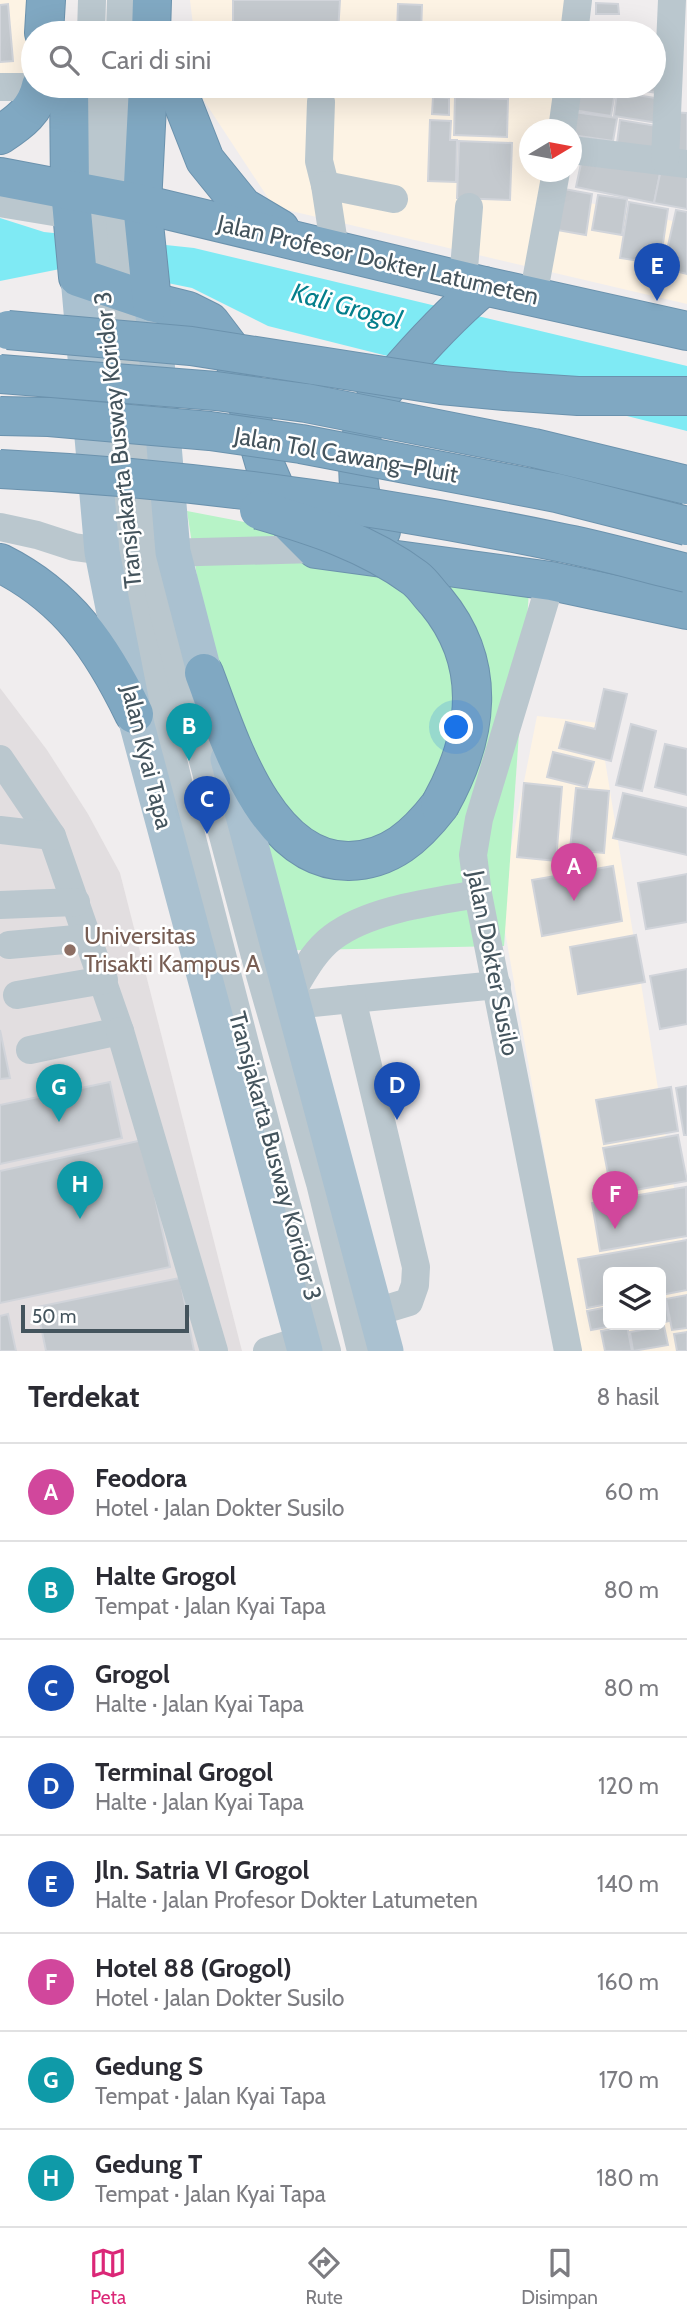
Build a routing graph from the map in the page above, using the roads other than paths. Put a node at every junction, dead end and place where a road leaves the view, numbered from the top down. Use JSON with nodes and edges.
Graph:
{"nodes":[{"id":1,"x":46,"y":0,"type":"edge"},
{"id":2,"x":72,"y":0,"type":"edge"},
{"id":3,"x":92,"y":0,"type":"edge"},
{"id":4,"x":578,"y":0,"type":"edge"},
{"id":5,"x":672,"y":0,"type":"edge"},
{"id":6,"x":45,"y":21,"type":"edge"},
{"id":7,"x":71,"y":21,"type":"edge"},
{"id":8,"x":91,"y":21,"type":"edge"},
{"id":9,"x":575,"y":21,"type":"edge"},
{"id":10,"x":0,"y":87,"type":"edge"},
{"id":11,"x":21,"y":87,"type":"edge"},
{"id":12,"x":41,"y":98,"type":"edge"},
{"id":13,"x":55,"y":98,"type":"edge"},
{"id":14,"x":91,"y":98,"type":"edge"},
{"id":15,"x":117,"y":98,"type":"edge"},
{"id":16,"x":144,"y":98,"type":"edge"},
{"id":17,"x":181,"y":98,"type":"edge"},
{"id":18,"x":566,"y":98,"type":"edge"},
{"id":19,"x":321,"y":102,"type":"dead end"},
{"id":20,"x":564,"y":119,"type":"edge"},
{"id":21,"x":0,"y":135,"type":"edge"},
{"id":22,"x":582,"y":151,"type":"edge"},
{"id":23,"x":676,"y":162,"type":"edge"},
{"id":24,"x":0,"y":177,"type":"edge"},
{"id":25,"x":554,"y":182,"type":"edge"},
{"id":26,"x":325,"y":185,"type":"junction"},
{"id":27,"x":394,"y":199,"type":"dead end"},
{"id":28,"x":0,"y":203,"type":"edge"},
{"id":29,"x":469,"y":207,"type":"dead end"},
{"id":30,"x":103,"y":215,"type":"junction"},
{"id":31,"x":319,"y":247,"type":"junction"},
{"id":32,"x":114,"y":283,"type":"junction"},
{"id":33,"x":470,"y":291,"type":"junction"},
{"id":34,"x":533,"y":297,"type":"junction"},
{"id":35,"x":0,"y":330,"type":"edge"},
{"id":36,"x":687,"y":331,"type":"edge"},
{"id":37,"x":0,"y":374,"type":"edge"},
{"id":38,"x":687,"y":396,"type":"edge"},
{"id":39,"x":0,"y":416,"type":"edge"},
{"id":40,"x":0,"y":469,"type":"edge"},
{"id":41,"x":159,"y":481,"type":"junction"},
{"id":42,"x":687,"y":485,"type":"edge"},
{"id":43,"x":687,"y":526,"type":"edge"},
{"id":44,"x":0,"y":527,"type":"edge"},
{"id":45,"x":316,"y":549,"type":"junction"},
{"id":46,"x":138,"y":553,"type":"junction"},
{"id":47,"x":0,"y":563,"type":"edge"},
{"id":48,"x":430,"y":563,"type":"junction"},
{"id":49,"x":687,"y":573,"type":"edge"},
{"id":50,"x":551,"y":580,"type":"junction"},
{"id":51,"x":687,"y":610,"type":"edge"},
{"id":52,"x":204,"y":673,"type":"junction"},
{"id":53,"x":134,"y":714,"type":"junction"},
{"id":54,"x":0,"y":759,"type":"edge"},
{"id":55,"x":0,"y":830,"type":"edge"},
{"id":56,"x":51,"y":836,"type":"junction"},
{"id":57,"x":478,"y":894,"type":"junction"},
{"id":58,"x":76,"y":902,"type":"junction"},
{"id":59,"x":0,"y":905,"type":"edge"},
{"id":60,"x":87,"y":938,"type":"junction"},
{"id":61,"x":9,"y":945,"type":"dead end"},
{"id":62,"x":104,"y":980,"type":"junction"},
{"id":63,"x":496,"y":985,"type":"junction"},
{"id":64,"x":17,"y":995,"type":"dead end"},
{"id":65,"x":293,"y":999,"type":"junction"},
{"id":66,"x":352,"y":999,"type":"junction"},
{"id":67,"x":120,"y":1031,"type":"junction"},
{"id":68,"x":30,"y":1050,"type":"dead end"},
{"id":69,"x":376,"y":1312,"type":"junction"},
{"id":70,"x":312,"y":1347,"type":"edge"},
{"id":71,"x":214,"y":1351,"type":"edge"},
{"id":72,"x":267,"y":1351,"type":"edge"},
{"id":73,"x":361,"y":1351,"type":"edge"},
{"id":74,"x":386,"y":1351,"type":"edge"},
{"id":75,"x":568,"y":1351,"type":"edge"}],
"edges":[{"from":1,"to":6,"type":"highway"},
{"from":2,"to":7,"type":"highway"},
{"from":3,"to":8,"type":"street"},
{"from":4,"to":9,"type":"street"},
{"from":5,"to":23,"type":"street"},
{"from":10,"to":11,"type":"street"},
{"from":12,"to":21,"type":"highway"},
{"from":13,"to":30,"type":"highway"},
{"from":14,"to":30,"type":"street"},
{"from":15,"to":30,"type":"street"},
{"from":16,"to":30,"type":"highway"},
{"from":17,"to":31,"type":"highway"},
{"from":18,"to":20,"type":"street"},
{"from":19,"to":26,"type":"street"},
{"from":22,"to":23,"type":"street"},
{"from":24,"to":30,"type":"highway","name":"Jalan Profesor Dokter Latumeten"},
{"from":25,"to":34,"type":"street"},
{"from":26,"to":27,"type":"street"},
{"from":26,"to":31,"type":"street"},
{"from":28,"to":30,"type":"street"},
{"from":29,"to":33,"type":"street"},
{"from":30,"to":31,"type":"highway","name":"Jalan Profesor Dokter Latumeten"},
{"from":30,"to":32,"type":"highway","name":"Jalan Kyai Tapa"},
{"from":30,"to":32,"type":"highway","name":"Jalan Kyai Tapa"},
{"from":31,"to":33,"type":"highway","name":"Jalan Profesor Dokter Latumeten"},
{"from":32,"to":45,"type":"highway"},
{"from":32,"to":46,"type":"main road","name":"Jalan Kyai Tapa"},
{"from":32,"to":46,"type":"main road","name":"Jalan Kyai Tapa"},
{"from":33,"to":34,"type":"highway","name":"Jalan Profesor Dokter Latumeten"},
{"from":33,"to":48,"type":"highway"},
{"from":34,"to":36,"type":"highway","name":"Jalan Profesor Dokter Latumeten"},
{"from":35,"to":38,"type":"highway","bridge":true},
{"from":37,"to":42,"type":"highway","name":"Jalan Tol Cawang–Pluit","bridge":true},
{"from":39,"to":43,"type":"highway","name":"Jalan Tol Cawang–Pluit","bridge":true},
{"from":40,"to":41,"type":"highway","bridge":true},
{"from":41,"to":49,"type":"highway","bridge":true},
{"from":41,"to":52,"type":"highway","bridge":true},
{"from":44,"to":46,"type":"street"},
{"from":45,"to":46,"type":"street"},
{"from":45,"to":48,"type":"highway"},
{"from":46,"to":52,"type":"main road","name":"Jalan Kyai Tapa"},
{"from":46,"to":53,"type":"main road","name":"Jalan Kyai Tapa"},
{"from":46,"to":70,"type":"street","name":"Transjakarta Busway Koridor 3"},
{"from":46,"to":73,"type":"street","name":"Transjakarta Busway Koridor 3"},
{"from":47,"to":53,"type":"highway"},
{"from":48,"to":50,"type":"highway"},
{"from":50,"to":51,"type":"highway"},
{"from":50,"to":57,"type":"street","name":"Jalan Dokter Susilo"},
{"from":52,"to":65,"type":"main road","name":"Jalan Kyai Tapa"},
{"from":53,"to":70,"type":"main road","name":"Jalan Kyai Tapa"},
{"from":54,"to":56,"type":"street"},
{"from":55,"to":56,"type":"street"},
{"from":56,"to":58,"type":"street"},
{"from":57,"to":63,"type":"street","name":"Jalan Dokter Susilo"},
{"from":57,"to":65,"type":"street"},
{"from":58,"to":59,"type":"street"},
{"from":58,"to":60,"type":"street"},
{"from":60,"to":61,"type":"street"},
{"from":60,"to":62,"type":"street"},
{"from":62,"to":64,"type":"street"},
{"from":62,"to":67,"type":"street"},
{"from":63,"to":66,"type":"street"},
{"from":63,"to":75,"type":"street","name":"Jalan Dokter Susilo"},
{"from":65,"to":66,"type":"street"},
{"from":65,"to":69,"type":"main road","name":"Jalan Kyai Tapa"},
{"from":66,"to":69,"type":"street"},
{"from":67,"to":68,"type":"street"},
{"from":67,"to":71,"type":"street"},
{"from":69,"to":74,"type":"main road","name":"Jalan Kyai Tapa"},
{"from":70,"to":72,"type":"street"}]}
